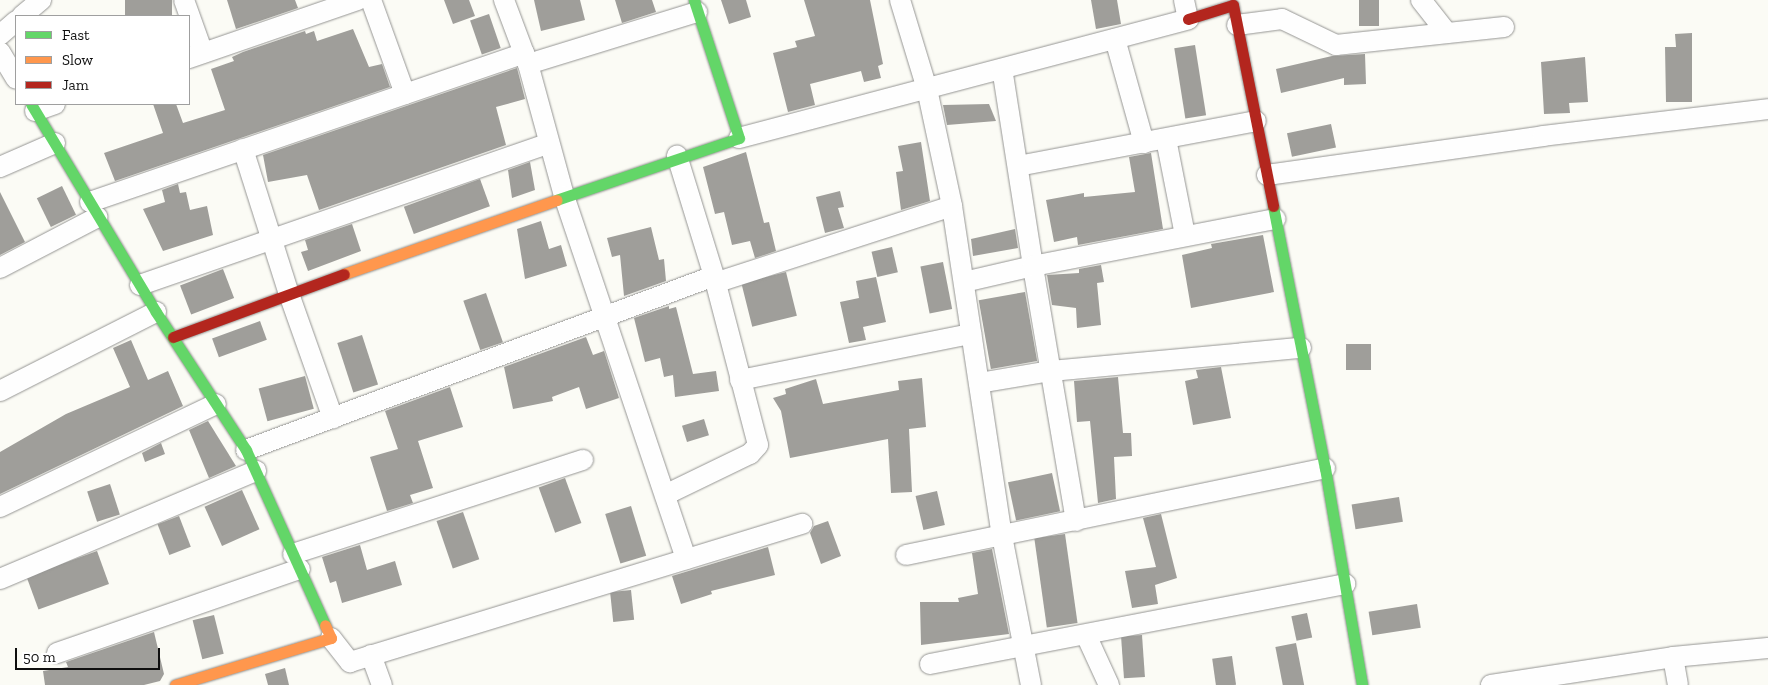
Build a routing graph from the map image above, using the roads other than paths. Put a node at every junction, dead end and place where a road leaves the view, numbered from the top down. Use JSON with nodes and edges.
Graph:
{"nodes":[{"id":1,"x":41,"y":0,"type":"edge"},
{"id":2,"x":184,"y":0,"type":"edge"},
{"id":3,"x":357,"y":0,"type":"edge"},
{"id":4,"x":371,"y":0,"type":"edge"},
{"id":5,"x":504,"y":0,"type":"edge"},
{"id":6,"x":900,"y":0,"type":"edge"},
{"id":7,"x":1421,"y":0,"type":"edge"},
{"id":8,"x":1240,"y":2,"type":"edge"},
{"id":9,"x":697,"y":3,"type":"edge"},
{"id":10,"x":1186,"y":9,"type":"edge"},
{"id":11,"x":23,"y":15,"type":"edge"},
{"id":12,"x":187,"y":15,"type":"edge"},
{"id":13,"x":15,"y":22,"type":"edge"},
{"id":14,"x":1237,"y":25,"type":"junction"},
{"id":15,"x":1504,"y":27,"type":"dead end"},
{"id":16,"x":190,"y":28,"type":"edge"},
{"id":17,"x":1447,"y":33,"type":"junction"},
{"id":18,"x":0,"y":35,"type":"edge"},
{"id":19,"x":1114,"y":39,"type":"junction"},
{"id":20,"x":0,"y":52,"type":"edge"},
{"id":21,"x":196,"y":55,"type":"edge"},
{"id":22,"x":526,"y":58,"type":"junction"},
{"id":23,"x":1002,"y":69,"type":"junction"},
{"id":24,"x":15,"y":77,"type":"edge"},
{"id":25,"x":927,"y":89,"type":"junction"},
{"id":26,"x":404,"y":94,"type":"junction"},
{"id":27,"x":48,"y":105,"type":"edge"},
{"id":28,"x":33,"y":107,"type":"edge"},
{"id":29,"x":1768,"y":109,"type":"edge"},
{"id":30,"x":1256,"y":121,"type":"junction"},
{"id":31,"x":738,"y":138,"type":"junction"},
{"id":32,"x":1166,"y":138,"type":"junction"},
{"id":33,"x":549,"y":142,"type":"junction"},
{"id":34,"x":1144,"y":143,"type":"junction"},
{"id":35,"x":55,"y":144,"type":"junction"},
{"id":36,"x":243,"y":149,"type":"junction"},
{"id":37,"x":677,"y":156,"type":"junction"},
{"id":38,"x":1018,"y":166,"type":"junction"},
{"id":39,"x":0,"y":167,"type":"edge"},
{"id":40,"x":1266,"y":175,"type":"junction"},
{"id":41,"x":564,"y":196,"type":"junction"},
{"id":42,"x":952,"y":206,"type":"junction"},
{"id":43,"x":94,"y":210,"type":"junction"},
{"id":44,"x":1275,"y":220,"type":"junction"},
{"id":45,"x":1185,"y":235,"type":"junction"},
{"id":46,"x":271,"y":236,"type":"junction"},
{"id":47,"x":1033,"y":266,"type":"junction"},
{"id":48,"x":0,"y":268,"type":"edge"},
{"id":49,"x":714,"y":280,"type":"junction"},
{"id":50,"x":964,"y":282,"type":"junction"},
{"id":51,"x":140,"y":285,"type":"junction"},
{"id":52,"x":289,"y":294,"type":"junction"},
{"id":53,"x":156,"y":312,"type":"junction"},
{"id":54,"x":606,"y":318,"type":"junction"},
{"id":55,"x":971,"y":334,"type":"junction"},
{"id":56,"x":173,"y":337,"type":"junction"},
{"id":57,"x":1301,"y":348,"type":"junction"},
{"id":58,"x":1051,"y":371,"type":"junction"},
{"id":59,"x":740,"y":380,"type":"junction"},
{"id":60,"x":979,"y":384,"type":"junction"},
{"id":61,"x":0,"y":391,"type":"edge"},
{"id":62,"x":216,"y":404,"type":"junction"},
{"id":63,"x":333,"y":418,"type":"junction"},
{"id":64,"x":246,"y":450,"type":"junction"},
{"id":65,"x":583,"y":460,"type":"dead end"},
{"id":66,"x":1325,"y":468,"type":"junction"},
{"id":67,"x":256,"y":471,"type":"junction"},
{"id":68,"x":665,"y":495,"type":"junction"},
{"id":69,"x":0,"y":507,"type":"edge"},
{"id":70,"x":1076,"y":521,"type":"junction"},
{"id":71,"x":802,"y":524,"type":"dead end"},
{"id":72,"x":1002,"y":536,"type":"junction"},
{"id":73,"x":906,"y":555,"type":"dead end"},
{"id":74,"x":686,"y":559,"type":"junction"},
{"id":75,"x":297,"y":561,"type":"junction"},
{"id":76,"x":0,"y":579,"type":"edge"},
{"id":77,"x":1345,"y":584,"type":"junction"},
{"id":78,"x":1086,"y":635,"type":"junction"},
{"id":79,"x":330,"y":638,"type":"junction"},
{"id":80,"x":1023,"y":647,"type":"junction"},
{"id":81,"x":1768,"y":648,"type":"edge"},
{"id":82,"x":57,"y":653,"type":"dead end"},
{"id":83,"x":371,"y":656,"type":"junction"},
{"id":84,"x":1673,"y":657,"type":"junction"},
{"id":85,"x":930,"y":664,"type":"dead end"},
{"id":86,"x":175,"y":685,"type":"edge"},
{"id":87,"x":382,"y":685,"type":"edge"},
{"id":88,"x":1031,"y":685,"type":"edge"},
{"id":89,"x":1109,"y":685,"type":"edge"},
{"id":90,"x":1362,"y":685,"type":"edge"},
{"id":91,"x":1491,"y":685,"type":"edge"},
{"id":92,"x":1678,"y":685,"type":"edge"}],
"edges":[{"from":1,"to":11,"type":"street"},
{"from":2,"to":12,"type":"street"},
{"from":3,"to":21,"type":"street"},
{"from":4,"to":26,"type":"street"},
{"from":5,"to":22,"type":"street"},
{"from":6,"to":25,"type":"street"},
{"from":7,"to":17,"type":"street"},
{"from":8,"to":10,"type":"street"},
{"from":8,"to":14,"type":"street"},
{"from":9,"to":22,"type":"street"},
{"from":9,"to":31,"type":"street"},
{"from":10,"to":19,"type":"street"},
{"from":13,"to":18,"type":"street"},
{"from":14,"to":17,"type":"street"},
{"from":14,"to":30,"type":"street"},
{"from":15,"to":17,"type":"street"},
{"from":16,"to":21,"type":"street"},
{"from":19,"to":23,"type":"street"},
{"from":19,"to":34,"type":"street"},
{"from":20,"to":24,"type":"street"},
{"from":22,"to":26,"type":"street"},
{"from":22,"to":33,"type":"street"},
{"from":23,"to":25,"type":"street"},
{"from":23,"to":38,"type":"street"},
{"from":25,"to":31,"type":"street"},
{"from":25,"to":42,"type":"street"},
{"from":26,"to":36,"type":"street"},
{"from":27,"to":28,"type":"street"},
{"from":28,"to":35,"type":"street"},
{"from":29,"to":40,"type":"street"},
{"from":30,"to":32,"type":"street"},
{"from":30,"to":40,"type":"street"},
{"from":31,"to":37,"type":"street"},
{"from":32,"to":34,"type":"street"},
{"from":32,"to":45,"type":"street"},
{"from":33,"to":41,"type":"street"},
{"from":33,"to":46,"type":"street"},
{"from":34,"to":38,"type":"street"},
{"from":35,"to":39,"type":"street"},
{"from":35,"to":43,"type":"street"},
{"from":36,"to":43,"type":"street"},
{"from":36,"to":46,"type":"street"},
{"from":37,"to":41,"type":"street"},
{"from":37,"to":49,"type":"street"},
{"from":38,"to":47,"type":"street"},
{"from":40,"to":44,"type":"street"},
{"from":41,"to":52,"type":"street"},
{"from":41,"to":54,"type":"street"},
{"from":42,"to":49,"type":"street"},
{"from":42,"to":50,"type":"street"},
{"from":43,"to":48,"type":"street"},
{"from":43,"to":51,"type":"street"},
{"from":44,"to":45,"type":"street"},
{"from":44,"to":57,"type":"street"},
{"from":45,"to":47,"type":"street"},
{"from":46,"to":51,"type":"street"},
{"from":46,"to":52,"type":"street"},
{"from":47,"to":50,"type":"street"},
{"from":47,"to":58,"type":"street"},
{"from":49,"to":54,"type":"street"},
{"from":49,"to":59,"type":"street"},
{"from":50,"to":55,"type":"street"},
{"from":51,"to":53,"type":"street"},
{"from":52,"to":56,"type":"street"},
{"from":52,"to":63,"type":"street"},
{"from":53,"to":56,"type":"street"},
{"from":53,"to":61,"type":"street"},
{"from":54,"to":63,"type":"street"},
{"from":54,"to":68,"type":"street"},
{"from":55,"to":59,"type":"street"},
{"from":55,"to":60,"type":"street"},
{"from":56,"to":62,"type":"street"},
{"from":57,"to":58,"type":"street"},
{"from":57,"to":66,"type":"street"},
{"from":58,"to":60,"type":"street"},
{"from":58,"to":70,"type":"street"},
{"from":59,"to":68,"type":"street"},
{"from":60,"to":72,"type":"street"},
{"from":62,"to":64,"type":"street"},
{"from":62,"to":69,"type":"street"},
{"from":63,"to":64,"type":"street"},
{"from":64,"to":67,"type":"street"},
{"from":65,"to":75,"type":"street"},
{"from":66,"to":70,"type":"street"},
{"from":66,"to":77,"type":"street"},
{"from":67,"to":75,"type":"street"},
{"from":67,"to":76,"type":"street"},
{"from":68,"to":74,"type":"street"},
{"from":70,"to":72,"type":"street"},
{"from":71,"to":74,"type":"street"},
{"from":72,"to":73,"type":"street"},
{"from":72,"to":80,"type":"street"},
{"from":74,"to":83,"type":"street"},
{"from":75,"to":79,"type":"street"},
{"from":75,"to":82,"type":"street"},
{"from":77,"to":78,"type":"street"},
{"from":77,"to":90,"type":"street"},
{"from":78,"to":80,"type":"street"},
{"from":78,"to":89,"type":"street"},
{"from":79,"to":83,"type":"street"},
{"from":79,"to":86,"type":"street"},
{"from":80,"to":85,"type":"street"},
{"from":80,"to":88,"type":"street"},
{"from":81,"to":84,"type":"street"},
{"from":83,"to":87,"type":"street"},
{"from":84,"to":91,"type":"street"},
{"from":84,"to":92,"type":"street"}]}
